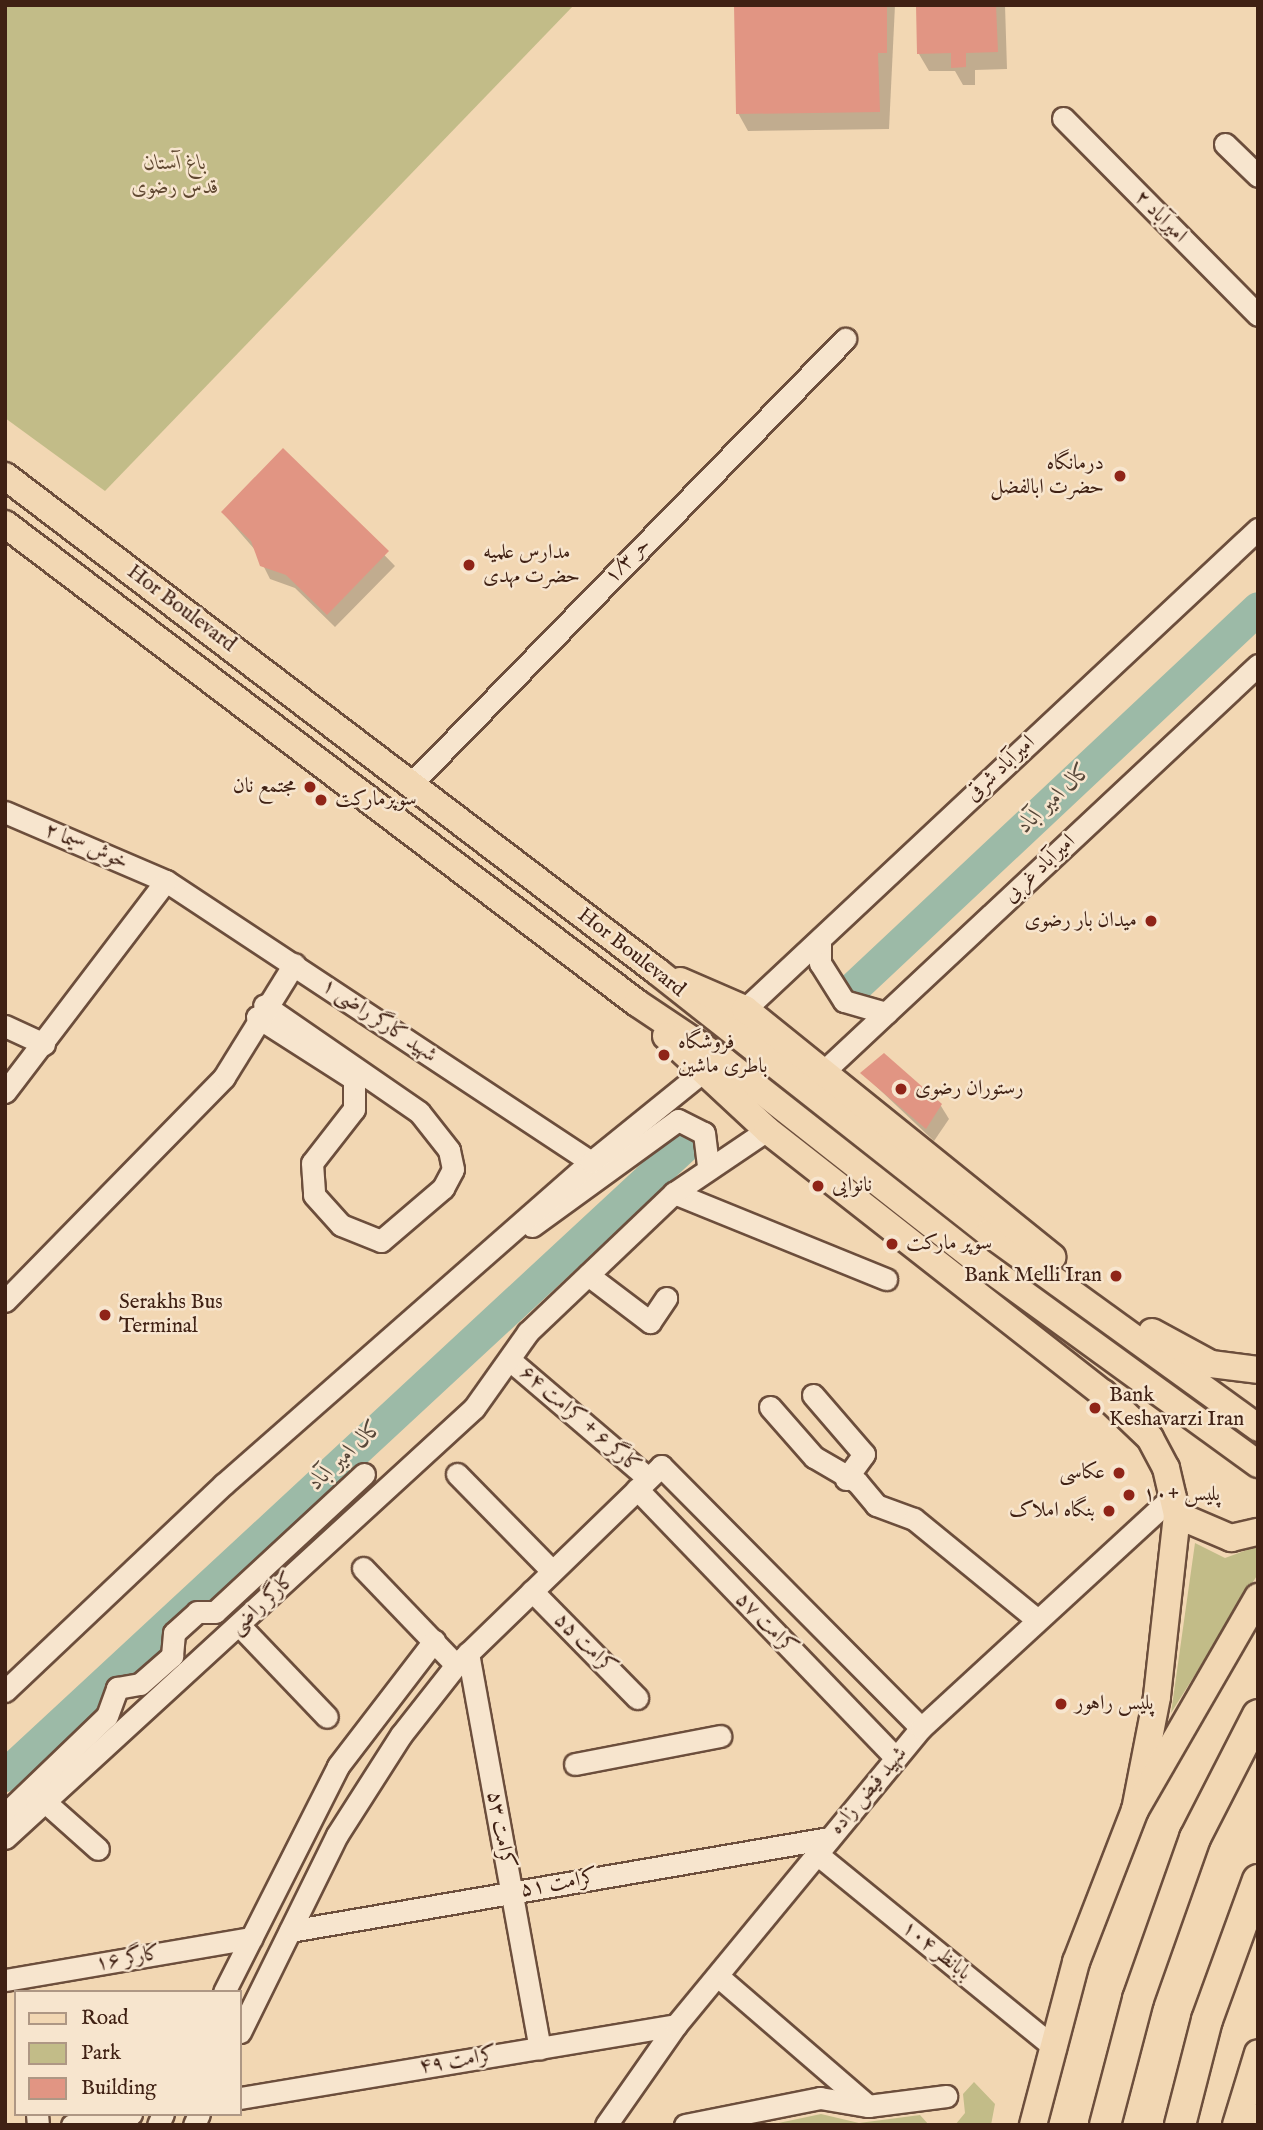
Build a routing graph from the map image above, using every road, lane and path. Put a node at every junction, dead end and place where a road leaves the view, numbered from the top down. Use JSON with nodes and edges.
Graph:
{"nodes":[{"id":1,"x":1063,"y":118,"type":"dead end"},
{"id":2,"x":1225,"y":144,"type":"dead end"},
{"id":3,"x":1258,"y":176,"type":"edge"},
{"id":4,"x":1258,"y":315,"type":"edge"},
{"id":5,"x":845,"y":339,"type":"dead end"},
{"id":6,"x":5,"y":476,"type":"edge"},
{"id":7,"x":5,"y":524,"type":"edge"},
{"id":8,"x":1258,"y":529,"type":"edge"},
{"id":9,"x":1258,"y":665,"type":"edge"},
{"id":10,"x":411,"y":784,"type":"junction"},
{"id":11,"x":5,"y":812,"type":"edge"},
{"id":12,"x":166,"y":881,"type":"junction"},
{"id":13,"x":820,"y":940,"type":"junction"},
{"id":14,"x":294,"y":964,"type":"junction"},
{"id":15,"x":659,"y":972,"type":"junction"},
{"id":16,"x":637,"y":1003,"type":"junction"},
{"id":17,"x":745,"y":1009,"type":"junction"},
{"id":18,"x":261,"y":1011,"type":"junction"},
{"id":19,"x":886,"y":1013,"type":"junction"},
{"id":20,"x":5,"y":1026,"type":"edge"},
{"id":21,"x":44,"y":1044,"type":"junction"},
{"id":22,"x":701,"y":1073,"type":"junction"},
{"id":23,"x":822,"y":1073,"type":"junction"},
{"id":24,"x":5,"y":1092,"type":"edge"},
{"id":25,"x":767,"y":1130,"type":"junction"},
{"id":26,"x":591,"y":1162,"type":"junction"},
{"id":27,"x":708,"y":1164,"type":"junction"},
{"id":28,"x":674,"y":1193,"type":"junction"},
{"id":29,"x":490,"y":1249,"type":"junction"},
{"id":30,"x":588,"y":1275,"type":"junction"},
{"id":31,"x":886,"y":1279,"type":"dead end"},
{"id":32,"x":666,"y":1298,"type":"dead end"},
{"id":33,"x":5,"y":1301,"type":"edge"},
{"id":34,"x":511,"y":1361,"type":"junction"},
{"id":35,"x":1258,"y":1370,"type":"edge"},
{"id":36,"x":813,"y":1395,"type":"dead end"},
{"id":37,"x":770,"y":1406,"type":"dead end"},
{"id":38,"x":1258,"y":1428,"type":"edge"},
{"id":39,"x":1258,"y":1464,"type":"edge"},
{"id":40,"x":364,"y":1474,"type":"dead end"},
{"id":41,"x":457,"y":1474,"type":"dead end"},
{"id":42,"x":649,"y":1478,"type":"junction"},
{"id":43,"x":846,"y":1479,"type":"junction"},
{"id":44,"x":1176,"y":1505,"type":"junction"},
{"id":45,"x":1258,"y":1532,"type":"edge"},
{"id":46,"x":363,"y":1568,"type":"dead end"},
{"id":47,"x":552,"y":1571,"type":"junction"},
{"id":48,"x":532,"y":1591,"type":"junction"},
{"id":49,"x":1258,"y":1597,"type":"edge"},
{"id":50,"x":1035,"y":1618,"type":"junction"},
{"id":51,"x":241,"y":1627,"type":"junction"},
{"id":52,"x":434,"y":1641,"type":"junction"},
{"id":53,"x":462,"y":1659,"type":"junction"},
{"id":54,"x":5,"y":1691,"type":"edge"},
{"id":55,"x":637,"y":1698,"type":"dead end"},
{"id":56,"x":1258,"y":1715,"type":"edge"},
{"id":57,"x":327,"y":1717,"type":"dead end"},
{"id":58,"x":921,"y":1728,"type":"junction"},
{"id":59,"x":720,"y":1736,"type":"dead end"},
{"id":60,"x":896,"y":1758,"type":"junction"},
{"id":61,"x":575,"y":1764,"type":"dead end"},
{"id":62,"x":44,"y":1801,"type":"junction"},
{"id":63,"x":1135,"y":1810,"type":"junction"},
{"id":64,"x":5,"y":1814,"type":"edge"},
{"id":65,"x":5,"y":1838,"type":"edge"},
{"id":66,"x":823,"y":1846,"type":"junction"},
{"id":67,"x":98,"y":1849,"type":"dead end"},
{"id":68,"x":1258,"y":1880,"type":"edge"},
{"id":69,"x":511,"y":1893,"type":"junction"},
{"id":70,"x":290,"y":1931,"type":"junction"},
{"id":71,"x":251,"y":1938,"type":"junction"},
{"id":72,"x":720,"y":1978,"type":"junction"},
{"id":73,"x":13,"y":1983,"type":"edge"},
{"id":74,"x":225,"y":1990,"type":"edge"},
{"id":75,"x":676,"y":2025,"type":"junction"},
{"id":76,"x":242,"y":2028,"type":"edge"},
{"id":77,"x":540,"y":2048,"type":"junction"},
{"id":78,"x":1055,"y":2049,"type":"junction"},
{"id":79,"x":1258,"y":2053,"type":"edge"},
{"id":80,"x":946,"y":2096,"type":"dead end"},
{"id":81,"x":242,"y":2098,"type":"edge"},
{"id":82,"x":868,"y":2106,"type":"junction"},
{"id":83,"x":120,"y":2116,"type":"edge"},
{"id":84,"x":1258,"y":2118,"type":"edge"},
{"id":85,"x":72,"y":2125,"type":"edge"},
{"id":86,"x":606,"y":2125,"type":"edge"},
{"id":87,"x":685,"y":2125,"type":"edge"},
{"id":88,"x":1033,"y":2125,"type":"edge"},
{"id":89,"x":1044,"y":2125,"type":"edge"},
{"id":90,"x":1105,"y":2125,"type":"edge"},
{"id":91,"x":1180,"y":2125,"type":"edge"},
{"id":92,"x":1236,"y":2125,"type":"edge"},
{"id":93,"x":1256,"y":2125,"type":"edge"}],
"edges":[{"from":1,"to":4,"type":"street","name":"امیرآباد ۲"},
{"from":2,"to":3,"type":"street"},
{"from":5,"to":10,"type":"street","name":"حر ۱/۳"},
{"from":6,"to":10,"type":"main road","name":"Hor Boulevard"},
{"from":7,"to":16,"type":"main road","name":"Hor Boulevard"},
{"from":8,"to":13,"type":"street","name":"امیرآباد شرقی"},
{"from":9,"to":19,"type":"street","name":"امیرآباد غربی"},
{"from":10,"to":15,"type":"main road","name":"Hor Boulevard"},
{"from":11,"to":12,"type":"street","name":"خوش سیما ۲"},
{"from":12,"to":14,"type":"street","name":"شهید کارگر راضی ۱"},
{"from":12,"to":21,"type":"street"},
{"from":13,"to":17,"type":"street","name":"امیرآباد شرقی"},
{"from":13,"to":19,"type":"street"},
{"from":14,"to":18,"type":"street"},
{"from":14,"to":26,"type":"street","name":"شهید کارگر راضی ۱"},
{"from":15,"to":17,"type":"main road"},
{"from":15,"to":38,"type":"main road","name":"Hor Boulevard"},
{"from":16,"to":22,"type":"main road"},
{"from":16,"to":39,"type":"main road","name":"Hor Boulevard"},
{"from":17,"to":23,"type":"main road"},
{"from":18,"to":18,"type":"street"},
{"from":18,"to":33,"type":"street"},
{"from":19,"to":23,"type":"street","name":"امیرآباد غربی"},
{"from":20,"to":21,"type":"street"},
{"from":21,"to":24,"type":"street"},
{"from":22,"to":25,"type":"main road"},
{"from":22,"to":26,"type":"street"},
{"from":23,"to":35,"type":"main road"},
{"from":25,"to":27,"type":"street","name":"کارگر راضی"},
{"from":25,"to":44,"type":"main road"},
{"from":26,"to":29,"type":"street"},
{"from":27,"to":28,"type":"street","name":"کارگر راضی"},
{"from":27,"to":29,"type":"street"},
{"from":28,"to":30,"type":"street","name":"کارگر راضی"},
{"from":28,"to":31,"type":"street"},
{"from":29,"to":54,"type":"street"},
{"from":30,"to":32,"type":"street"},
{"from":30,"to":34,"type":"street","name":"کارگر راضی"},
{"from":34,"to":42,"type":"street","name":"کارگر ۶ + کرامت ۶۴"},
{"from":34,"to":51,"type":"street","name":"کارگر راضی"},
{"from":36,"to":43,"type":"street"},
{"from":37,"to":43,"type":"street"},
{"from":40,"to":64,"type":"street"},
{"from":41,"to":47,"type":"street"},
{"from":42,"to":47,"type":"street"},
{"from":42,"to":58,"type":"street"},
{"from":42,"to":60,"type":"street","name":"کرامت ۵۷"},
{"from":43,"to":50,"type":"street"},
{"from":44,"to":45,"type":"main road"},
{"from":44,"to":50,"type":"street","name":"شهید فیض زاده"},
{"from":44,"to":63,"type":"main road"},
{"from":46,"to":52,"type":"street"},
{"from":47,"to":48,"type":"street"},
{"from":48,"to":53,"type":"street"},
{"from":48,"to":55,"type":"street","name":"کرامت ۵۵"},
{"from":49,"to":63,"type":"main road"},
{"from":50,"to":58,"type":"street","name":"شهید فیض زاده"},
{"from":51,"to":57,"type":"street"},
{"from":51,"to":62,"type":"street","name":"کارگر راضی"},
{"from":52,"to":53,"type":"street"},
{"from":52,"to":71,"type":"street"},
{"from":53,"to":69,"type":"street","name":"کرامت ۵۳"},
{"from":53,"to":70,"type":"street"},
{"from":56,"to":90,"type":"highway"},
{"from":58,"to":60,"type":"street","name":"شهید فیض زاده"},
{"from":59,"to":61,"type":"street"},
{"from":60,"to":66,"type":"street","name":"شهید فیض زاده"},
{"from":62,"to":65,"type":"street","name":"کارگر راضی"},
{"from":62,"to":67,"type":"street"},
{"from":63,"to":78,"type":"main road"},
{"from":66,"to":69,"type":"street","name":"کرامت ۵۱"},
{"from":66,"to":72,"type":"street","name":"شهید فیض زاده"},
{"from":66,"to":78,"type":"street","name":"بابانظر ۱۰۴"},
{"from":68,"to":91,"type":"highway"},
{"from":69,"to":70,"type":"street","name":"کرامت ۵۱"},
{"from":69,"to":77,"type":"street","name":"کرامت ۵۳"},
{"from":70,"to":76,"type":"street"},
{"from":71,"to":73,"type":"street","name":"کارگر ۱۶"},
{"from":71,"to":74,"type":"street"},
{"from":72,"to":75,"type":"street","name":"شهید فیض زاده"},
{"from":72,"to":82,"type":"street"},
{"from":75,"to":77,"type":"street","name":"کرامت ۴۹"},
{"from":75,"to":86,"type":"street","name":"شهید فیض زاده"},
{"from":77,"to":81,"type":"street","name":"کرامت ۴۹"},
{"from":78,"to":88,"type":"main road"},
{"from":78,"to":89,"type":"main road"},
{"from":79,"to":92,"type":"main road"},
{"from":80,"to":82,"type":"street"},
{"from":82,"to":87,"type":"street"},
{"from":83,"to":85,"type":"street"},
{"from":84,"to":93,"type":"main road"}]}
